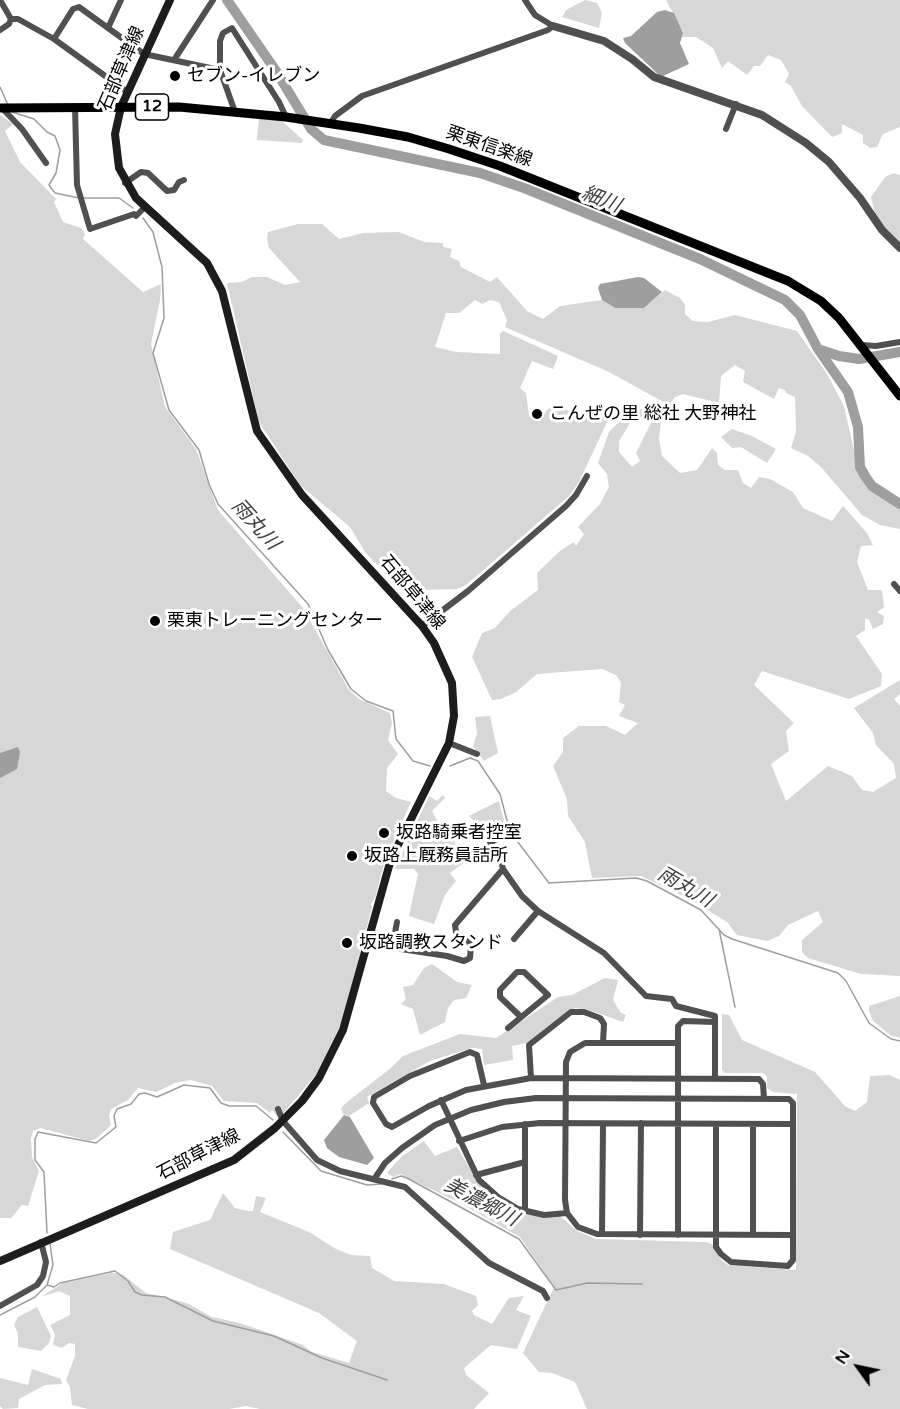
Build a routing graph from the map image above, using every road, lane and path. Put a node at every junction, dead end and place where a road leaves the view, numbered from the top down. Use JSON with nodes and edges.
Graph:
{"nodes":[{"id":1,"x":0,"y":0,"type":"edge"},
{"id":2,"x":121,"y":0,"type":"edge"},
{"id":3,"x":170,"y":0,"type":"edge"},
{"id":4,"x":213,"y":0,"type":"edge"},
{"id":5,"x":525,"y":0,"type":"edge"},
{"id":6,"x":11,"y":18,"type":"junction"},
{"id":7,"x":553,"y":26,"type":"junction"},
{"id":8,"x":108,"y":28,"type":"junction"},
{"id":9,"x":0,"y":30,"type":"edge"},
{"id":10,"x":54,"y":39,"type":"junction"},
{"id":11,"x":144,"y":54,"type":"junction"},
{"id":12,"x":174,"y":60,"type":"junction"},
{"id":13,"x":220,"y":70,"type":"junction"},
{"id":14,"x":126,"y":92,"type":"junction"},
{"id":15,"x":736,"y":104,"type":"junction"},
{"id":16,"x":75,"y":107,"type":"junction"},
{"id":17,"x":122,"y":107,"type":"junction"},
{"id":18,"x":5,"y":108,"type":"edge"},
{"id":19,"x":235,"y":112,"type":"junction"},
{"id":20,"x":289,"y":118,"type":"junction"},
{"id":21,"x":327,"y":123,"type":"junction"},
{"id":22,"x":726,"y":129,"type":"dead end"},
{"id":23,"x":46,"y":162,"type":"dead end"},
{"id":24,"x":184,"y":180,"type":"dead end"},
{"id":25,"x":125,"y":183,"type":"junction"},
{"id":26,"x":145,"y":207,"type":"junction"},
{"id":27,"x":900,"y":248,"type":"edge"},
{"id":28,"x":900,"y":342,"type":"edge"},
{"id":29,"x":864,"y":348,"type":"junction"},
{"id":30,"x":900,"y":396,"type":"edge"},
{"id":31,"x":587,"y":476,"type":"dead end"},
{"id":32,"x":894,"y":584,"type":"dead end"},
{"id":33,"x":900,"y":591,"type":"edge"},
{"id":34,"x":422,"y":626,"type":"junction"},
{"id":35,"x":449,"y":743,"type":"junction"},
{"id":36,"x":477,"y":754,"type":"dead end"},
{"id":37,"x":511,"y":830,"type":"dead end"},
{"id":38,"x":503,"y":869,"type":"junction"},
{"id":39,"x":538,"y":911,"type":"junction"},
{"id":40,"x":397,"y":922,"type":"dead end"},
{"id":41,"x":514,"y":939,"type":"dead end"},
{"id":42,"x":368,"y":944,"type":"junction"},
{"id":43,"x":392,"y":949,"type":"junction"},
{"id":44,"x":521,"y":1017,"type":"junction"},
{"id":45,"x":715,"y":1022,"type":"junction"},
{"id":46,"x":508,"y":1028,"type":"dead end"},
{"id":47,"x":603,"y":1043,"type":"junction"},
{"id":48,"x":678,"y":1043,"type":"junction"},
{"id":49,"x":531,"y":1078,"type":"junction"},
{"id":50,"x":566,"y":1078,"type":"junction"},
{"id":51,"x":715,"y":1078,"type":"junction"},
{"id":52,"x":678,"y":1079,"type":"junction"},
{"id":53,"x":484,"y":1085,"type":"junction"},
{"id":54,"x":566,"y":1098,"type":"junction"},
{"id":55,"x":678,"y":1099,"type":"junction"},
{"id":56,"x":764,"y":1099,"type":"junction"},
{"id":57,"x":441,"y":1100,"type":"junction"},
{"id":58,"x":278,"y":1109,"type":"dead end"},
{"id":59,"x":450,"y":1118,"type":"junction"},
{"id":60,"x":283,"y":1121,"type":"junction"},
{"id":61,"x":641,"y":1123,"type":"junction"},
{"id":62,"x":678,"y":1123,"type":"junction"},
{"id":63,"x":525,"y":1124,"type":"junction"},
{"id":64,"x":566,"y":1124,"type":"junction"},
{"id":65,"x":603,"y":1124,"type":"junction"},
{"id":66,"x":716,"y":1124,"type":"junction"},
{"id":67,"x":753,"y":1124,"type":"junction"},
{"id":68,"x":793,"y":1124,"type":"junction"},
{"id":69,"x":459,"y":1141,"type":"junction"},
{"id":70,"x":525,"y":1162,"type":"junction"},
{"id":71,"x":476,"y":1174,"type":"junction"},
{"id":72,"x":375,"y":1178,"type":"junction"},
{"id":73,"x":525,"y":1211,"type":"junction"},
{"id":74,"x":567,"y":1213,"type":"junction"},
{"id":75,"x":602,"y":1234,"type":"junction"},
{"id":76,"x":640,"y":1235,"type":"junction"},
{"id":77,"x":678,"y":1235,"type":"junction"},
{"id":78,"x":716,"y":1235,"type":"junction"},
{"id":79,"x":753,"y":1235,"type":"junction"},
{"id":80,"x":793,"y":1235,"type":"junction"},
{"id":81,"x":41,"y":1242,"type":"junction"},
{"id":82,"x":0,"y":1261,"type":"edge"},
{"id":83,"x":547,"y":1298,"type":"dead end"},
{"id":84,"x":0,"y":1306,"type":"edge"}],
"edges":[{"from":1,"to":6,"type":"street"},
{"from":2,"to":8,"type":"street"},
{"from":3,"to":11,"type":"main road","name":"石部草津線"},
{"from":4,"to":12,"type":"street"},
{"from":5,"to":7,"type":"street"},
{"from":6,"to":9,"type":"street"},
{"from":6,"to":10,"type":"street"},
{"from":7,"to":15,"type":"street"},
{"from":7,"to":21,"type":"street"},
{"from":8,"to":10,"type":"street"},
{"from":8,"to":11,"type":"street"},
{"from":10,"to":14,"type":"street"},
{"from":11,"to":12,"type":"street"},
{"from":11,"to":14,"type":"main road","name":"石部草津線"},
{"from":12,"to":13,"type":"street"},
{"from":13,"to":19,"type":"street"},
{"from":13,"to":20,"type":"street"},
{"from":14,"to":17,"type":"main road","name":"石部草津線"},
{"from":15,"to":22,"type":"street"},
{"from":15,"to":27,"type":"street"},
{"from":16,"to":17,"type":"main road","name":"栗東信楽線","number":"12"},
{"from":16,"to":18,"type":"main road","name":"栗東信楽線","number":"12"},
{"from":16,"to":26,"type":"street"},
{"from":17,"to":19,"type":"main road","name":"栗東信楽線","number":"12"},
{"from":17,"to":25,"type":"main road","name":"石部草津線"},
{"from":18,"to":23,"type":"street"},
{"from":19,"to":20,"type":"main road","name":"栗東信楽線","number":"12"},
{"from":20,"to":21,"type":"main road","name":"栗東信楽線","number":"12"},
{"from":21,"to":29,"type":"main road","name":"栗東信楽線","number":"12"},
{"from":24,"to":25,"type":"street"},
{"from":25,"to":26,"type":"main road","name":"石部草津線"},
{"from":26,"to":34,"type":"main road","name":"石部草津線"},
{"from":28,"to":29,"type":"street"},
{"from":29,"to":30,"type":"main road","name":"栗東信楽線","number":"12"},
{"from":31,"to":34,"type":"street"},
{"from":32,"to":33,"type":"street"},
{"from":34,"to":35,"type":"main road","name":"石部草津線"},
{"from":35,"to":36,"type":"street"},
{"from":35,"to":42,"type":"main road","name":"石部草津線"},
{"from":37,"to":38,"type":"street"},
{"from":38,"to":39,"type":"street"},
{"from":38,"to":43,"type":"street"},
{"from":39,"to":41,"type":"street"},
{"from":39,"to":45,"type":"street"},
{"from":40,"to":43,"type":"street"},
{"from":42,"to":43,"type":"street"},
{"from":42,"to":60,"type":"main road","name":"石部草津線"},
{"from":44,"to":44,"type":"street"},
{"from":44,"to":46,"type":"street"},
{"from":45,"to":48,"type":"street"},
{"from":45,"to":51,"type":"street"},
{"from":47,"to":48,"type":"street"},
{"from":47,"to":49,"type":"street"},
{"from":47,"to":50,"type":"street"},
{"from":48,"to":52,"type":"street"},
{"from":49,"to":50,"type":"street"},
{"from":49,"to":53,"type":"street"},
{"from":50,"to":52,"type":"street"},
{"from":50,"to":54,"type":"street"},
{"from":51,"to":52,"type":"street"},
{"from":51,"to":56,"type":"street"},
{"from":52,"to":55,"type":"street"},
{"from":53,"to":57,"type":"street"},
{"from":53,"to":57,"type":"street"},
{"from":54,"to":55,"type":"street"},
{"from":54,"to":59,"type":"street"},
{"from":54,"to":64,"type":"street"},
{"from":55,"to":56,"type":"street"},
{"from":55,"to":62,"type":"street"},
{"from":56,"to":68,"type":"street"},
{"from":57,"to":59,"type":"street"},
{"from":58,"to":60,"type":"street"},
{"from":59,"to":69,"type":"street"},
{"from":59,"to":72,"type":"street"},
{"from":60,"to":72,"type":"street"},
{"from":60,"to":81,"type":"main road","name":"石部草津線"},
{"from":61,"to":62,"type":"street"},
{"from":61,"to":65,"type":"street"},
{"from":61,"to":76,"type":"street"},
{"from":62,"to":66,"type":"street"},
{"from":62,"to":77,"type":"street"},
{"from":63,"to":64,"type":"street"},
{"from":63,"to":69,"type":"street"},
{"from":63,"to":70,"type":"street"},
{"from":64,"to":65,"type":"street"},
{"from":64,"to":74,"type":"street"},
{"from":65,"to":75,"type":"street"},
{"from":66,"to":67,"type":"street"},
{"from":66,"to":78,"type":"street"},
{"from":67,"to":68,"type":"street"},
{"from":67,"to":79,"type":"street"},
{"from":68,"to":80,"type":"street"},
{"from":69,"to":71,"type":"street"},
{"from":70,"to":71,"type":"street"},
{"from":70,"to":73,"type":"street"},
{"from":71,"to":73,"type":"street"},
{"from":72,"to":83,"type":"street"},
{"from":73,"to":74,"type":"street"},
{"from":74,"to":75,"type":"street"},
{"from":75,"to":76,"type":"street"},
{"from":76,"to":77,"type":"street"},
{"from":77,"to":78,"type":"street"},
{"from":78,"to":79,"type":"street"},
{"from":78,"to":80,"type":"street"},
{"from":79,"to":80,"type":"street"},
{"from":81,"to":82,"type":"main road","name":"石部草津線"},
{"from":81,"to":84,"type":"street"}]}
